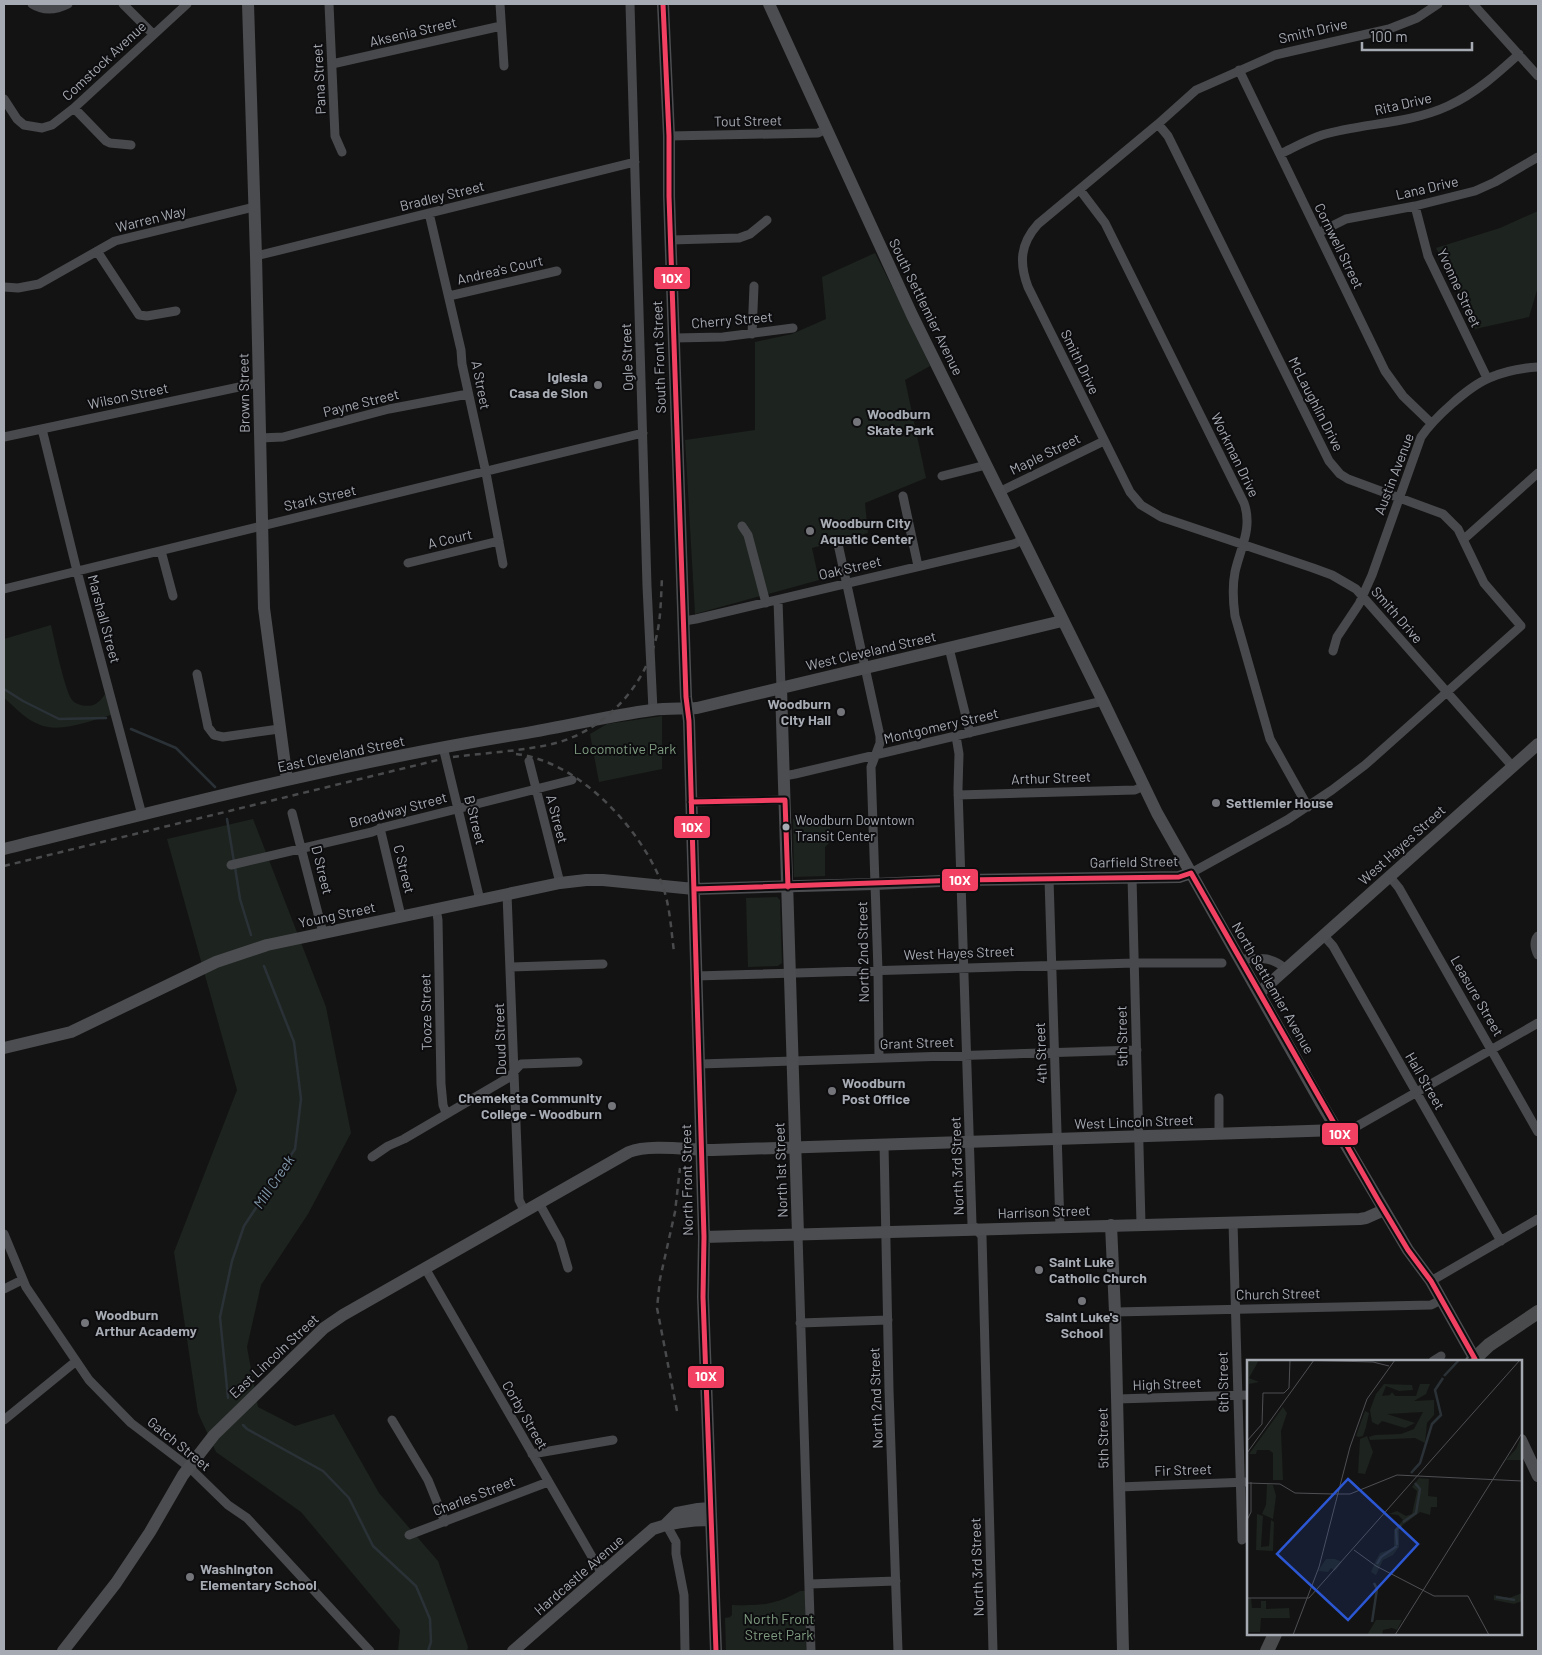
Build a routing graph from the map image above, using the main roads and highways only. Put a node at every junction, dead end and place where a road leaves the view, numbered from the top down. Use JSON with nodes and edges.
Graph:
{"nodes":[{"id":1,"x":1538,"y":1312,"type":"edge"},
{"id":2,"x":1538,"y":1324,"type":"edge"},
{"id":3,"x":1475,"y":1360,"type":"edge"},
{"id":4,"x":1476,"y":1360,"type":"edge"},
{"id":5,"x":1275,"y":1635,"type":"edge"},
{"id":6,"x":1267,"y":1651,"type":"edge"}],
"edges":[{"from":1,"to":3,"type":"main road"},
{"from":2,"to":4,"type":"main road"},
{"from":5,"to":6,"type":"main road"}]}
